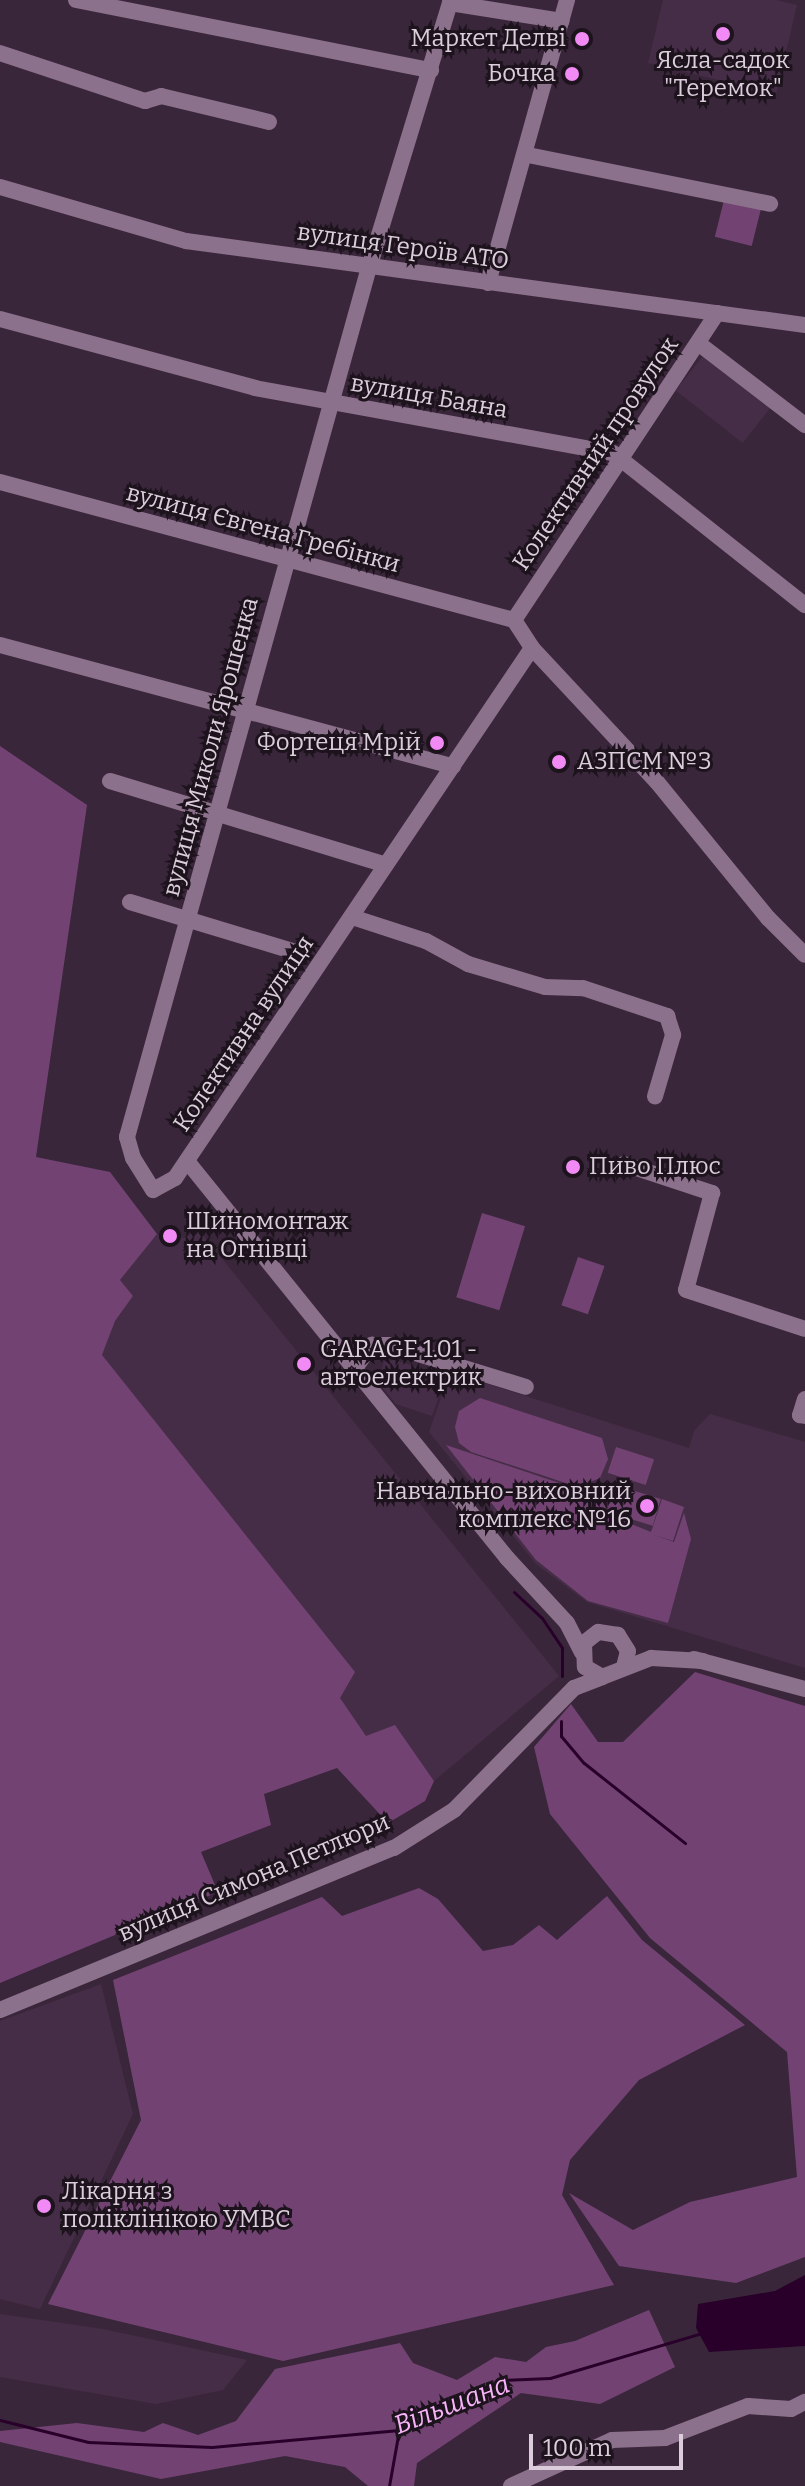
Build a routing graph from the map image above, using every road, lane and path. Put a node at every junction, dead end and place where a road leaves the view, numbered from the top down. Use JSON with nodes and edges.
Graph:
{"nodes":[{"id":1,"x":76,"y":0,"type":"edge"},
{"id":2,"x":567,"y":0,"type":"edge"},
{"id":3,"x":562,"y":21,"type":"junction"},
{"id":4,"x":0,"y":53,"type":"edge"},
{"id":5,"x":431,"y":70,"type":"junction"},
{"id":6,"x":269,"y":122,"type":"dead end"},
{"id":7,"x":528,"y":155,"type":"junction"},
{"id":8,"x":0,"y":187,"type":"edge"},
{"id":9,"x":770,"y":204,"type":"dead end"},
{"id":10,"x":370,"y":267,"type":"junction"},
{"id":11,"x":488,"y":283,"type":"junction"},
{"id":12,"x":717,"y":313,"type":"junction"},
{"id":13,"x":0,"y":319,"type":"edge"},
{"id":14,"x":805,"y":325,"type":"edge"},
{"id":15,"x":698,"y":343,"type":"junction"},
{"id":16,"x":331,"y":404,"type":"junction"},
{"id":17,"x":805,"y":425,"type":"edge"},
{"id":18,"x":621,"y":457,"type":"junction"},
{"id":19,"x":0,"y":482,"type":"edge"},
{"id":20,"x":286,"y":562,"type":"junction"},
{"id":21,"x":805,"y":605,"type":"edge"},
{"id":22,"x":514,"y":620,"type":"junction"},
{"id":23,"x":0,"y":645,"type":"edge"},
{"id":24,"x":532,"y":648,"type":"junction"},
{"id":25,"x":247,"y":711,"type":"junction"},
{"id":26,"x":453,"y":766,"type":"junction"},
{"id":27,"x":110,"y":781,"type":"dead end"},
{"id":28,"x":219,"y":814,"type":"junction"},
{"id":29,"x":386,"y":865,"type":"junction"},
{"id":30,"x":130,"y":902,"type":"dead end"},
{"id":31,"x":352,"y":917,"type":"junction"},
{"id":32,"x":189,"y":920,"type":"junction"},
{"id":33,"x":296,"y":952,"type":"dead end"},
{"id":34,"x":805,"y":955,"type":"edge"},
{"id":35,"x":655,"y":1096,"type":"dead end"},
{"id":36,"x":187,"y":1161,"type":"junction"},
{"id":37,"x":624,"y":1164,"type":"dead end"},
{"id":38,"x":805,"y":1329,"type":"edge"},
{"id":39,"x":355,"y":1368,"type":"junction"},
{"id":40,"x":526,"y":1387,"type":"dead end"},
{"id":41,"x":805,"y":1399,"type":"edge"},
{"id":42,"x":805,"y":1416,"type":"edge"},
{"id":43,"x":557,"y":1613,"type":"junction"},
{"id":44,"x":598,"y":1632,"type":"junction"},
{"id":45,"x":624,"y":1641,"type":"junction"},
{"id":46,"x":582,"y":1656,"type":"junction"},
{"id":47,"x":703,"y":1661,"type":"junction"},
{"id":48,"x":624,"y":1667,"type":"junction"},
{"id":49,"x":602,"y":1677,"type":"junction"},
{"id":50,"x":574,"y":1688,"type":"junction"},
{"id":51,"x":805,"y":1689,"type":"edge"},
{"id":52,"x":0,"y":2010,"type":"edge"},
{"id":53,"x":805,"y":2402,"type":"edge"},
{"id":54,"x":511,"y":2486,"type":"edge"}],
"edges":[{"from":1,"to":5,"type":"street"},
{"from":2,"to":3,"type":"street"},
{"from":3,"to":5,"type":"street","name":"вулиця Миколи Ярошенка"},
{"from":3,"to":7,"type":"street"},
{"from":4,"to":6,"type":"street"},
{"from":5,"to":10,"type":"street","name":"вулиця Миколи Ярошенка"},
{"from":7,"to":9,"type":"street"},
{"from":7,"to":11,"type":"street"},
{"from":8,"to":10,"type":"street","name":"вулиця Героїв АТО"},
{"from":10,"to":11,"type":"street","name":"вулиця Героїв АТО"},
{"from":10,"to":16,"type":"street","name":"вулиця Миколи Ярошенка"},
{"from":11,"to":12,"type":"street","name":"вулиця Героїв АТО"},
{"from":12,"to":14,"type":"street","name":"вулиця Героїв АТО"},
{"from":12,"to":15,"type":"street","name":"Колективний провулок"},
{"from":13,"to":16,"type":"street","name":"вулиця Баяна"},
{"from":15,"to":17,"type":"street"},
{"from":15,"to":18,"type":"street","name":"Колективний провулок"},
{"from":16,"to":18,"type":"street","name":"вулиця Баяна"},
{"from":16,"to":20,"type":"street","name":"вулиця Миколи Ярошенка"},
{"from":18,"to":21,"type":"street","name":"вулиця Баяна"},
{"from":18,"to":22,"type":"street","name":"Колективний провулок"},
{"from":19,"to":20,"type":"street","name":"вулиця Євгена Гребінки"},
{"from":20,"to":22,"type":"street","name":"вулиця Євгена Гребінки"},
{"from":20,"to":25,"type":"street","name":"вулиця Миколи Ярошенка"},
{"from":22,"to":24,"type":"street"},
{"from":23,"to":25,"type":"street"},
{"from":24,"to":26,"type":"street","name":"Колективна вулиця"},
{"from":24,"to":34,"type":"street"},
{"from":25,"to":26,"type":"street"},
{"from":25,"to":28,"type":"street","name":"вулиця Миколи Ярошенка"},
{"from":26,"to":29,"type":"street","name":"Колективна вулиця"},
{"from":27,"to":28,"type":"street"},
{"from":28,"to":29,"type":"street"},
{"from":28,"to":32,"type":"street","name":"вулиця Миколи Ярошенка"},
{"from":29,"to":31,"type":"street","name":"Колективна вулиця"},
{"from":30,"to":32,"type":"street"},
{"from":31,"to":35,"type":"street"},
{"from":31,"to":36,"type":"street","name":"Колективна вулиця"},
{"from":32,"to":33,"type":"street"},
{"from":32,"to":36,"type":"street","name":"вулиця Миколи Ярошенка"},
{"from":36,"to":39,"type":"street","name":"Колективна вулиця"},
{"from":37,"to":38,"type":"street"},
{"from":39,"to":40,"type":"street"},
{"from":39,"to":43,"type":"street","name":"Колективна вулиця"},
{"from":41,"to":42,"type":"street"},
{"from":43,"to":44,"type":"street","name":"Колективна вулиця"},
{"from":43,"to":46,"type":"street","name":"Колективна вулиця"},
{"from":44,"to":45,"type":"street"},
{"from":44,"to":46,"type":"street"},
{"from":45,"to":47,"type":"street"},
{"from":45,"to":48,"type":"street"},
{"from":46,"to":49,"type":"street"},
{"from":46,"to":50,"type":"street","name":"вулиця Симона Петлюри"},
{"from":47,"to":48,"type":"street"},
{"from":47,"to":51,"type":"street"},
{"from":48,"to":49,"type":"street"},
{"from":49,"to":50,"type":"street","name":"вулиця Симона Петлюри"},
{"from":50,"to":52,"type":"street","name":"вулиця Симона Петлюри"},
{"from":53,"to":54,"type":"street"}]}
